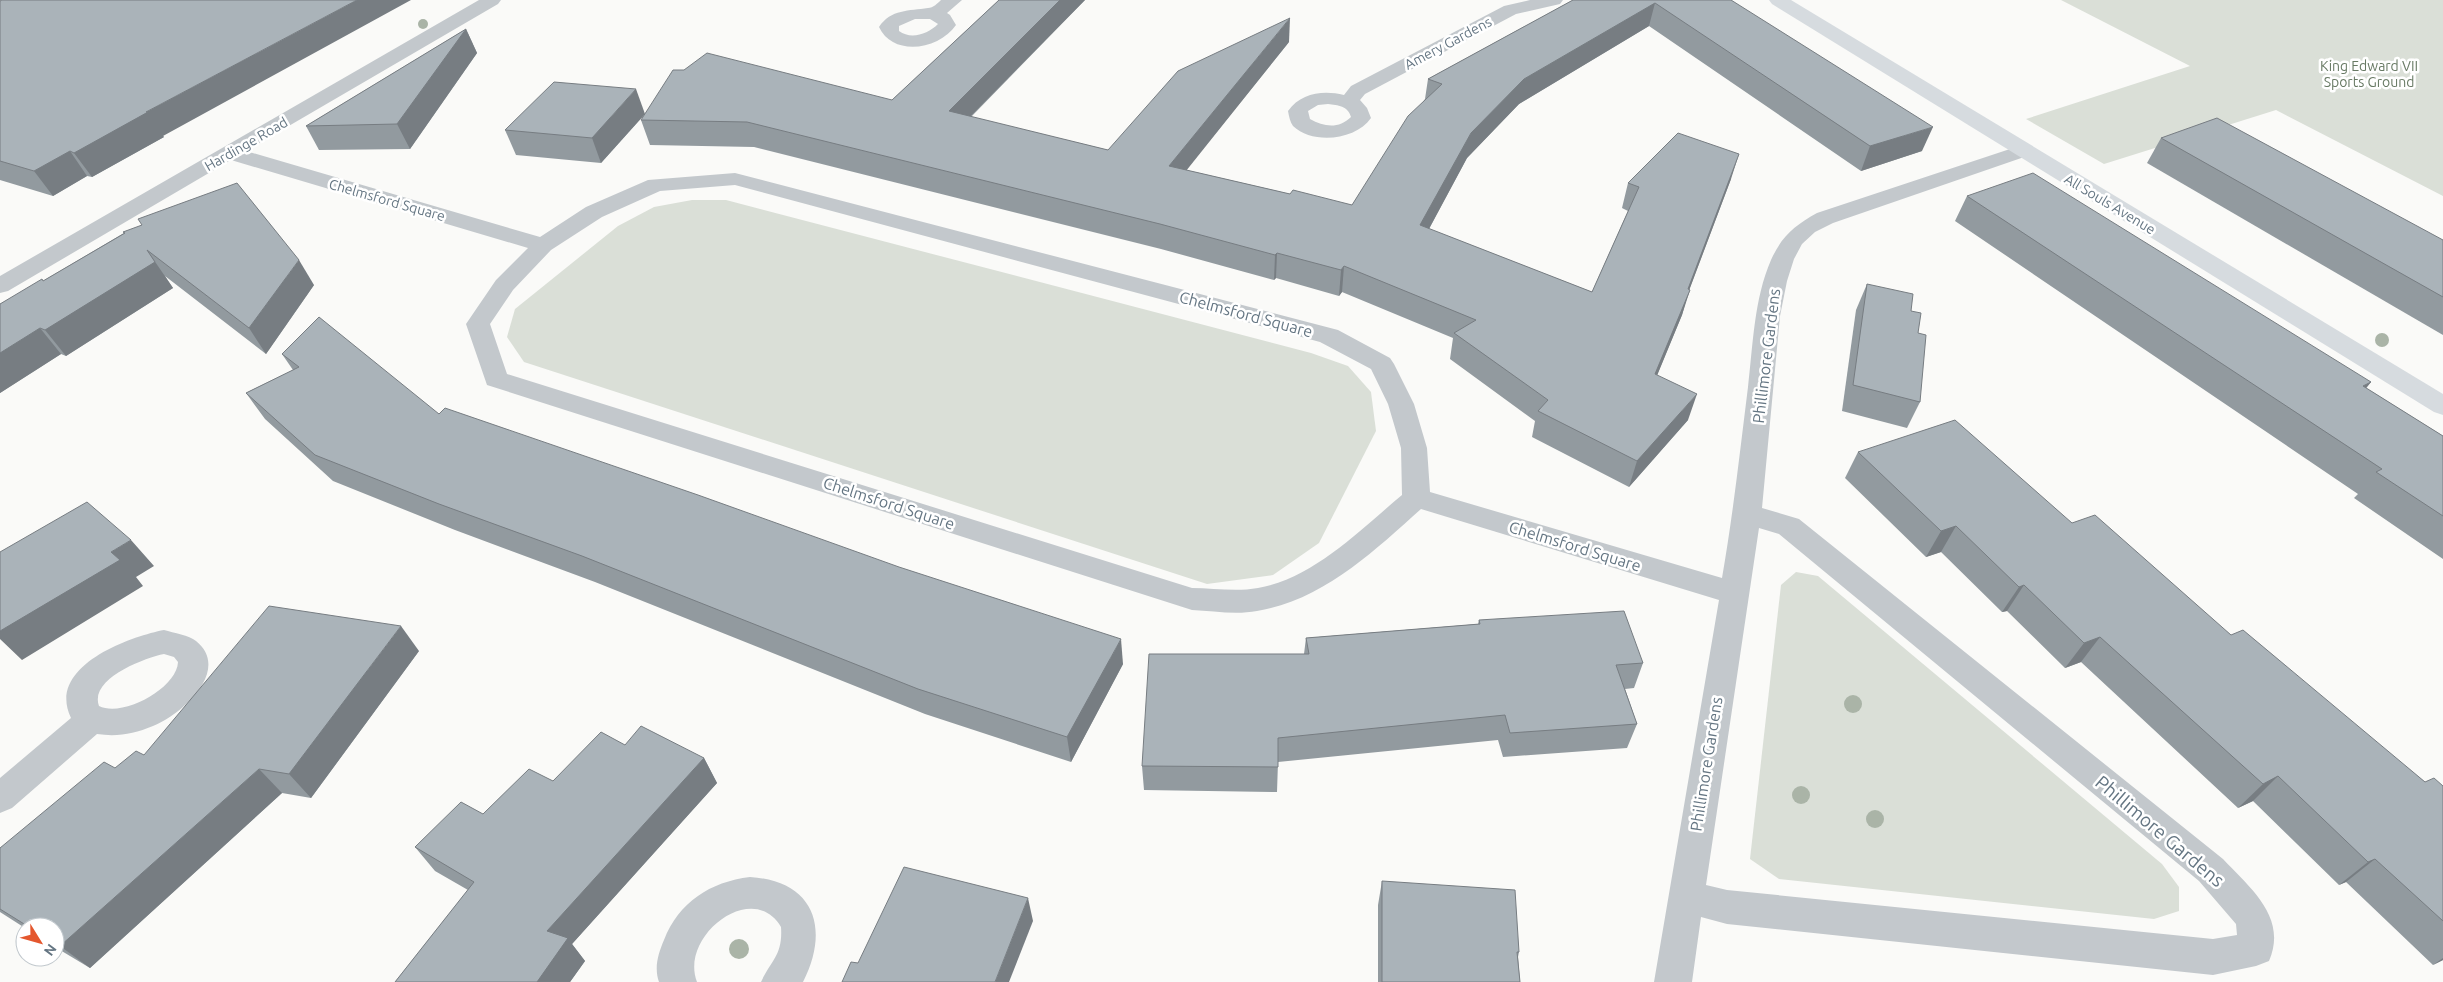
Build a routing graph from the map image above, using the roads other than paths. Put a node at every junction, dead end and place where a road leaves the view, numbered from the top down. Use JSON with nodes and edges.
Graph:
{"nodes":[{"id":1,"x":492,"y":0,"type":"edge"},
{"id":2,"x":953,"y":0,"type":"edge"},
{"id":3,"x":1554,"y":0,"type":"edge"},
{"id":4,"x":1778,"y":0,"type":"edge"},
{"id":5,"x":934,"y":14,"type":"dead end"},
{"id":6,"x":1348,"y":102,"type":"dead end"},
{"id":7,"x":2023,"y":151,"type":"junction"},
{"id":8,"x":231,"y":153,"type":"junction"},
{"id":9,"x":543,"y":245,"type":"junction"},
{"id":10,"x":0,"y":286,"type":"edge"},
{"id":11,"x":2443,"y":406,"type":"edge"},
{"id":12,"x":1416,"y":498,"type":"junction"},
{"id":13,"x":1747,"y":514,"type":"junction"},
{"id":14,"x":1734,"y":593,"type":"junction"},
{"id":15,"x":91,"y":720,"type":"dead end"},
{"id":16,"x":0,"y":798,"type":"edge"},
{"id":17,"x":1686,"y":896,"type":"junction"},
{"id":18,"x":678,"y":982,"type":"edge"},
{"id":19,"x":780,"y":982,"type":"edge"},
{"id":20,"x":1673,"y":982,"type":"edge"}],
"edges":[{"from":1,"to":8,"type":"street","name":"Hardinge Road"},
{"from":2,"to":5,"type":"street"},
{"from":3,"to":6,"type":"street","name":"Amery Gardens"},
{"from":4,"to":7,"type":"street","name":"All Souls Avenue"},
{"from":7,"to":11,"type":"street","name":"All Souls Avenue"},
{"from":7,"to":13,"type":"street","name":"Phillimore Gardens"},
{"from":8,"to":9,"type":"street","name":"Chelmsford Square"},
{"from":8,"to":10,"type":"street","name":"Hardinge Road"},
{"from":9,"to":12,"type":"street","name":"Chelmsford Square"},
{"from":9,"to":12,"type":"street","name":"Chelmsford Square"},
{"from":12,"to":14,"type":"street","name":"Chelmsford Square"},
{"from":13,"to":14,"type":"street","name":"Phillimore Gardens"},
{"from":13,"to":17,"type":"street","name":"Phillimore Gardens"},
{"from":14,"to":17,"type":"street","name":"Phillimore Gardens"},
{"from":15,"to":16,"type":"street"},
{"from":17,"to":20,"type":"street","name":"Phillimore Gardens"},
{"from":18,"to":19,"type":"street"}]}
